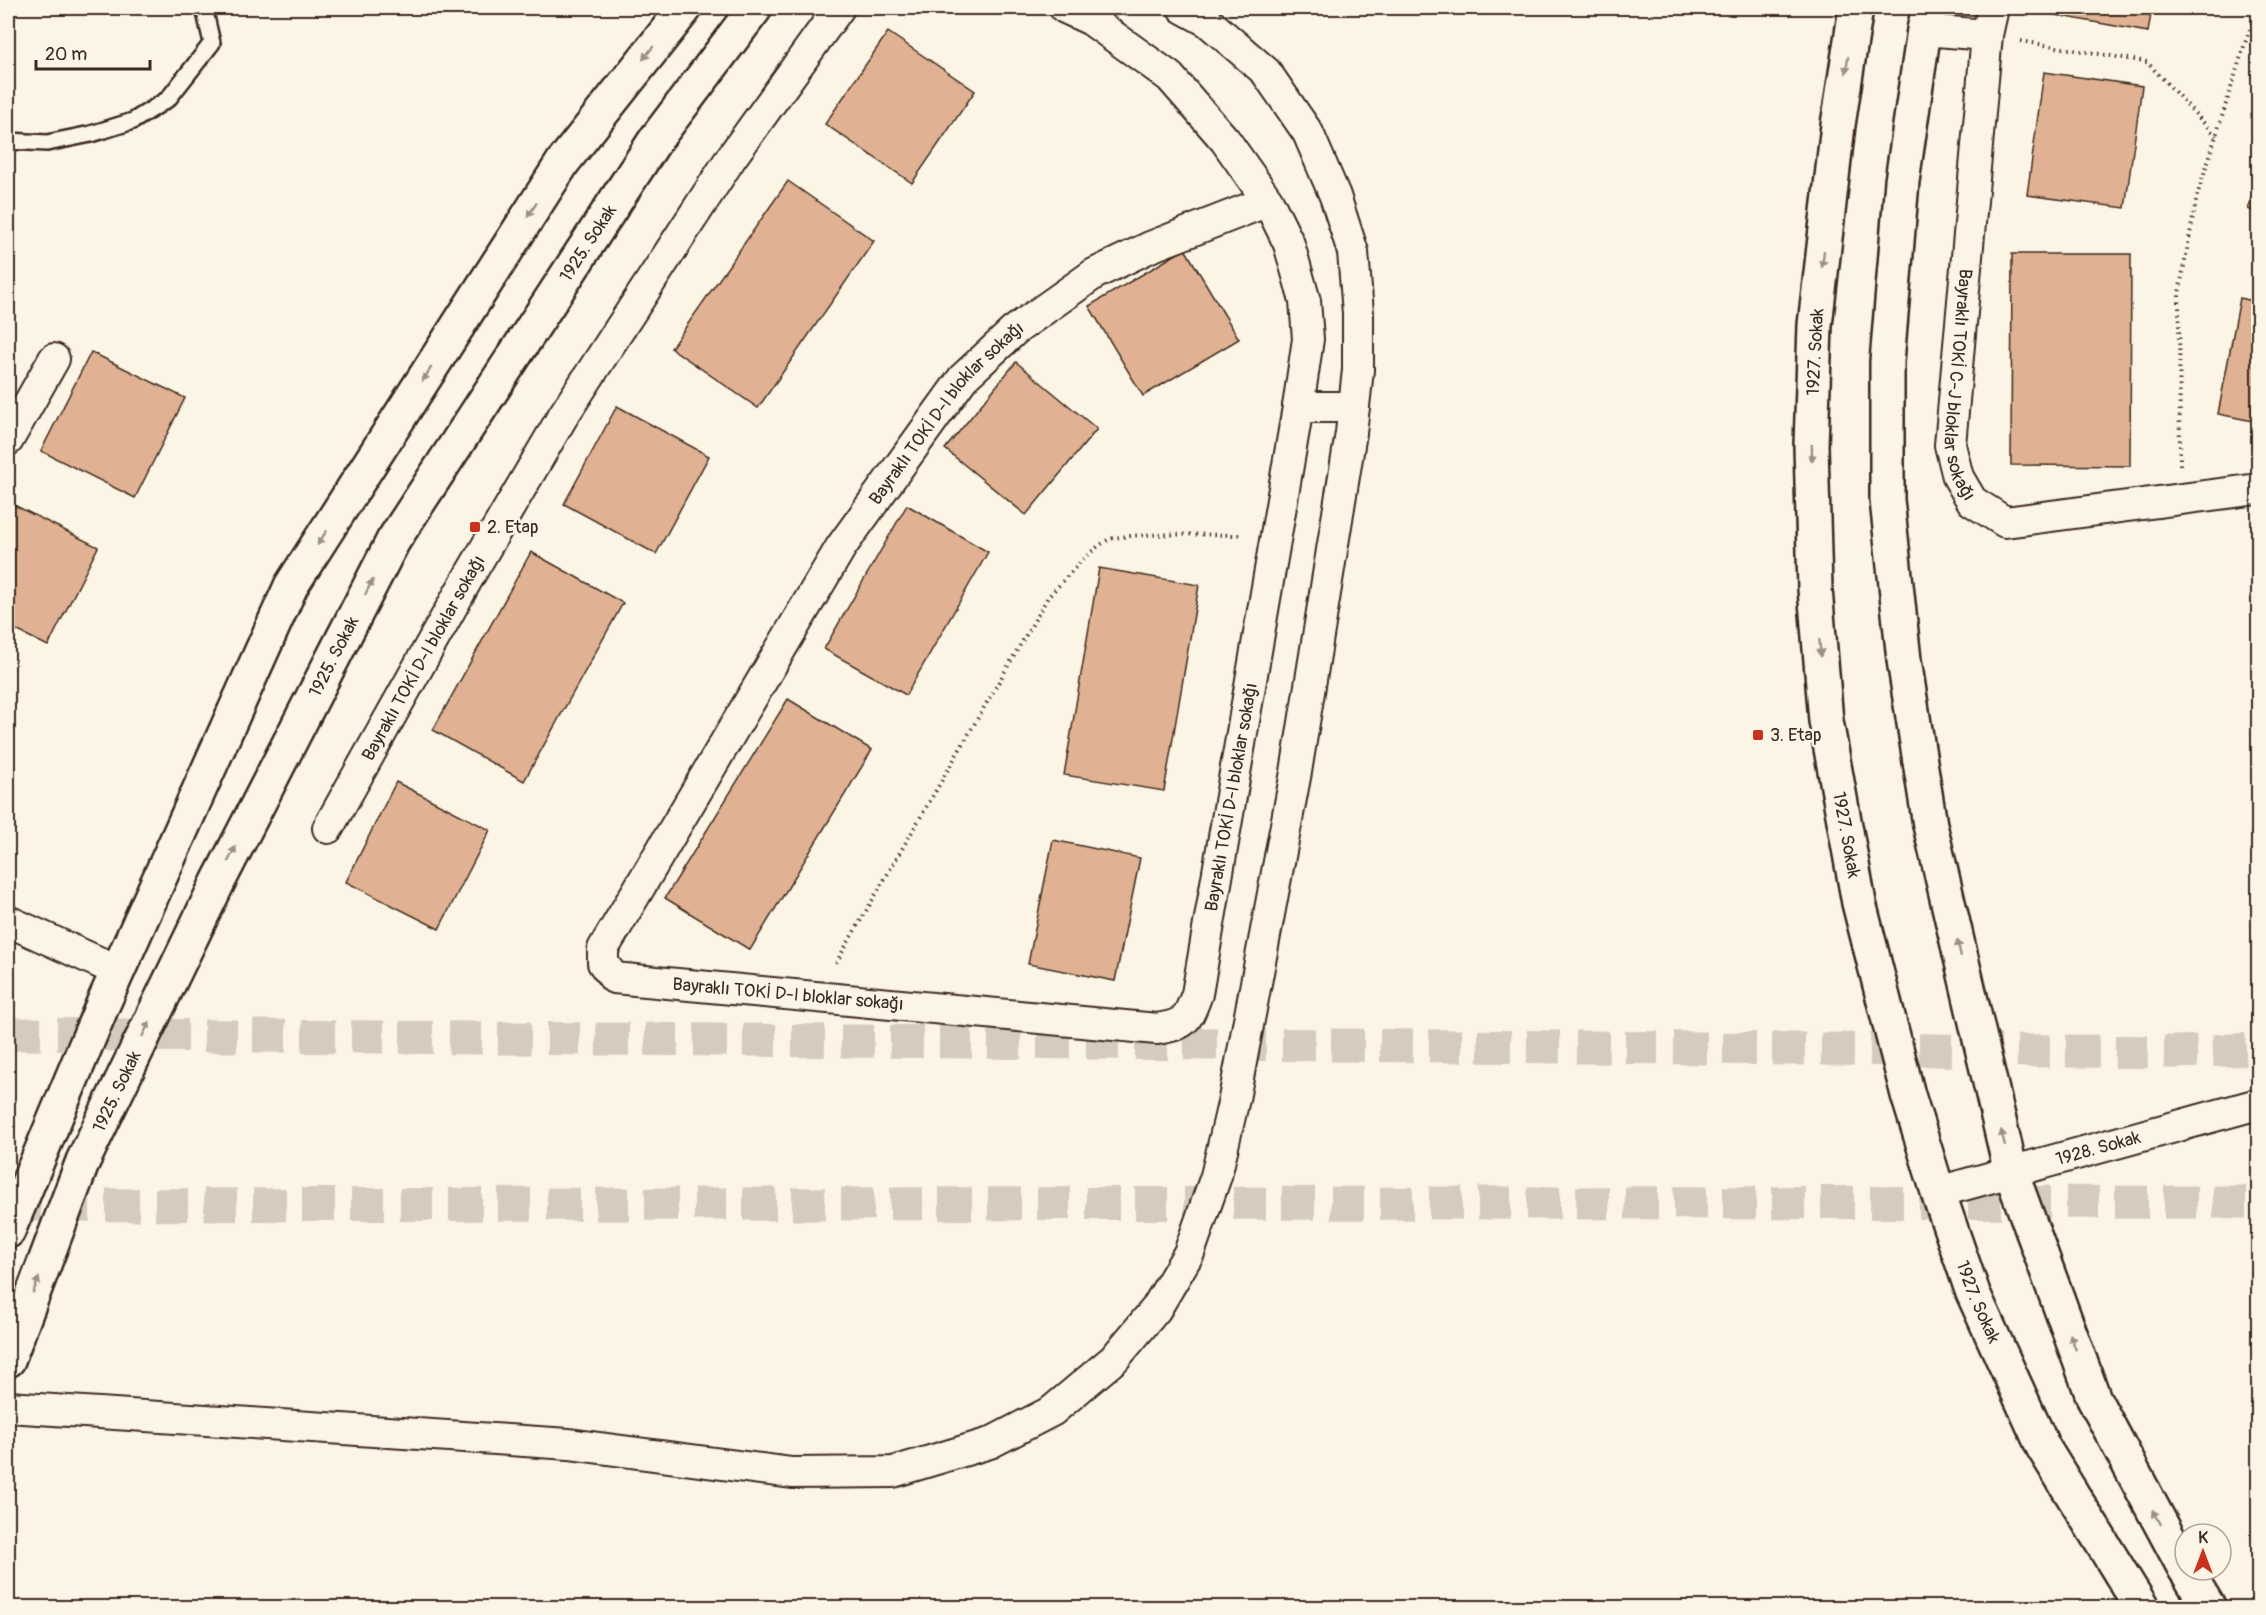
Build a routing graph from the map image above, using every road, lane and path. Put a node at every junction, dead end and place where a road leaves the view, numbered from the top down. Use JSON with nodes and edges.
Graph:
{"nodes":[{"id":1,"x":204,"y":8,"type":"edge"},
{"id":2,"x":685,"y":8,"type":"edge"},
{"id":3,"x":755,"y":8,"type":"edge"},
{"id":4,"x":839,"y":8,"type":"edge"},
{"id":5,"x":1065,"y":8,"type":"edge"},
{"id":6,"x":1183,"y":8,"type":"edge"},
{"id":7,"x":1856,"y":8,"type":"edge"},
{"id":8,"x":2259,"y":9,"type":"edge"},
{"id":9,"x":1926,"y":19,"type":"edge"},
{"id":10,"x":1990,"y":21,"type":"edge"},
{"id":11,"x":2216,"y":136,"type":"junction"},
{"id":12,"x":8,"y":141,"type":"edge"},
{"id":13,"x":1268,"y":201,"type":"junction"},
{"id":14,"x":54,"y":359,"type":"dead end"},
{"id":15,"x":1298,"y":407,"type":"junction"},
{"id":16,"x":1354,"y":407,"type":"junction"},
{"id":17,"x":8,"y":440,"type":"edge"},
{"id":18,"x":2259,"y":489,"type":"edge"},
{"id":19,"x":2181,"y":500,"type":"junction"},
{"id":20,"x":1276,"y":534,"type":"junction"},
{"id":21,"x":328,"y":828,"type":"dead end"},
{"id":22,"x":8,"y":921,"type":"edge"},
{"id":23,"x":118,"y":971,"type":"junction"},
{"id":24,"x":816,"y":997,"type":"junction"},
{"id":25,"x":2259,"y":1104,"type":"edge"},
{"id":26,"x":2011,"y":1172,"type":"junction"},
{"id":27,"x":1938,"y":1192,"type":"junction"},
{"id":28,"x":8,"y":1232,"type":"edge"},
{"id":29,"x":8,"y":1359,"type":"edge"},
{"id":30,"x":8,"y":1407,"type":"edge"},
{"id":31,"x":2173,"y":1546,"type":"edge"},
{"id":32,"x":2193,"y":1582,"type":"edge"},
{"id":33,"x":2142,"y":1608,"type":"edge"},
{"id":34,"x":2209,"y":1608,"type":"edge"}],
"edges":[{"from":1,"to":12,"type":"lane"},
{"from":2,"to":23,"type":"street","one_way":true},
{"from":29,"to":3,"type":"street","name":"1925. Sokak","one_way":true},
{"from":4,"to":21,"type":"street","name":"Bayraklı TOKİ D-I bloklar sokağı"},
{"from":5,"to":13,"type":"street","name":"Bayraklı TOKİ D-I bloklar sokağı"},
{"from":6,"to":16,"type":"street"},
{"from":7,"to":27,"type":"street","name":"1927. Sokak","one_way":true},
{"from":8,"to":11,"type":"path"},
{"from":9,"to":10,"type":"street"},
{"from":26,"to":9,"type":"street","one_way":true},
{"from":10,"to":11,"type":"path"},
{"from":10,"to":19,"type":"street","name":"Bayraklı TOKİ C-J bloklar sokağı"},
{"from":11,"to":19,"type":"path"},
{"from":13,"to":15,"type":"street","name":"Bayraklı TOKİ D-I bloklar sokağı"},
{"from":13,"to":24,"type":"street","name":"Bayraklı TOKİ D-I bloklar sokağı"},
{"from":14,"to":17,"type":"street"},
{"from":15,"to":16,"type":"street"},
{"from":15,"to":20,"type":"street","name":"Bayraklı TOKİ D-I bloklar sokağı"},
{"from":16,"to":30,"type":"street"},
{"from":18,"to":19,"type":"street","name":"Bayraklı TOKİ C-J bloklar sokağı"},
{"from":20,"to":24,"type":"path"},
{"from":20,"to":24,"type":"street","name":"Bayraklı TOKİ D-I bloklar sokağı"},
{"from":22,"to":23,"type":"street"},
{"from":23,"to":28,"type":"street"},
{"from":25,"to":26,"type":"street","name":"1928. Sokak"},
{"from":26,"to":27,"type":"street","name":"1928. Sokak"},
{"from":31,"to":26,"type":"street","one_way":true},
{"from":27,"to":33,"type":"street","name":"1927. Sokak"},
{"from":32,"to":34,"type":"street"}]}
